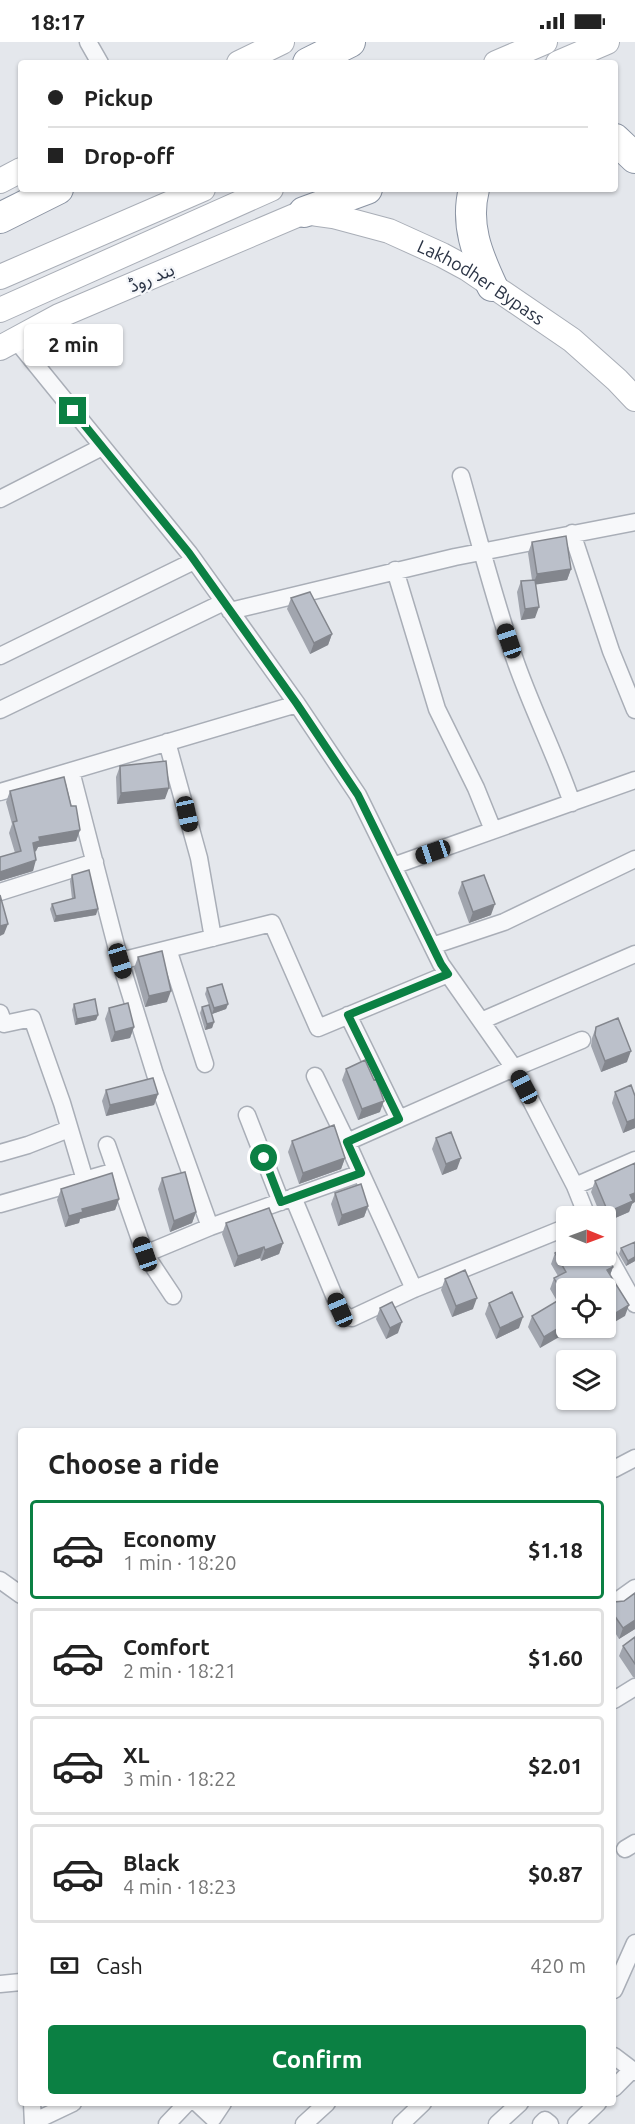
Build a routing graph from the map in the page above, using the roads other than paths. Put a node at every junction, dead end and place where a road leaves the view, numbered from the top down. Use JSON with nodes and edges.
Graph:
{"nodes":[{"id":1,"x":88,"y":42,"type":"edge"},
{"id":2,"x":282,"y":42,"type":"edge"},
{"id":3,"x":350,"y":42,"type":"edge"},
{"id":4,"x":545,"y":42,"type":"edge"},
{"id":5,"x":607,"y":42,"type":"edge"},
{"id":6,"x":98,"y":60,"type":"edge"},
{"id":7,"x":245,"y":60,"type":"edge"},
{"id":8,"x":314,"y":60,"type":"edge"},
{"id":9,"x":503,"y":60,"type":"edge"},
{"id":10,"x":565,"y":60,"type":"edge"},
{"id":11,"x":618,"y":142,"type":"edge"},
{"id":12,"x":635,"y":158,"type":"edge"},
{"id":13,"x":18,"y":172,"type":"edge"},
{"id":14,"x":0,"y":181,"type":"edge"},
{"id":15,"x":52,"y":192,"type":"edge"},
{"id":16,"x":196,"y":192,"type":"edge"},
{"id":17,"x":264,"y":192,"type":"edge"},
{"id":18,"x":359,"y":192,"type":"edge"},
{"id":19,"x":474,"y":192,"type":"edge"},
{"id":20,"x":304,"y":212,"type":"junction"},
{"id":21,"x":0,"y":218,"type":"edge"},
{"id":22,"x":0,"y":277,"type":"edge"},
{"id":23,"x":492,"y":286,"type":"junction"},
{"id":24,"x":0,"y":310,"type":"edge"},
{"id":25,"x":7,"y":344,"type":"edge"},
{"id":26,"x":635,"y":399,"type":"edge"},
{"id":27,"x":102,"y":447,"type":"junction"},
{"id":28,"x":461,"y":476,"type":"dead end"},
{"id":29,"x":0,"y":499,"type":"edge"},
{"id":30,"x":635,"y":522,"type":"edge"},
{"id":31,"x":573,"y":533,"type":"junction"},
{"id":32,"x":483,"y":551,"type":"junction"},
{"id":33,"x":194,"y":561,"type":"junction"},
{"id":34,"x":395,"y":570,"type":"junction"},
{"id":35,"x":227,"y":606,"type":"junction"},
{"id":36,"x":0,"y":656,"type":"edge"},
{"id":37,"x":297,"y":704,"type":"junction"},
{"id":38,"x":0,"y":710,"type":"edge"},
{"id":39,"x":635,"y":710,"type":"edge"},
{"id":40,"x":168,"y":742,"type":"junction"},
{"id":41,"x":71,"y":771,"type":"junction"},
{"id":42,"x":635,"y":780,"type":"edge"},
{"id":43,"x":0,"y":792,"type":"edge"},
{"id":44,"x":572,"y":802,"type":"junction"},
{"id":45,"x":493,"y":830,"type":"junction"},
{"id":46,"x":635,"y":859,"type":"edge"},
{"id":47,"x":95,"y":862,"type":"junction"},
{"id":48,"x":393,"y":866,"type":"junction"},
{"id":49,"x":0,"y":892,"type":"edge"},
{"id":50,"x":213,"y":938,"type":"junction"},
{"id":51,"x":432,"y":946,"type":"junction"},
{"id":52,"x":168,"y":949,"type":"junction"},
{"id":53,"x":635,"y":954,"type":"edge"},
{"id":54,"x":120,"y":961,"type":"junction"},
{"id":55,"x":448,"y":974,"type":"junction"},
{"id":56,"x":0,"y":1013,"type":"edge"},
{"id":57,"x":348,"y":1015,"type":"junction"},
{"id":58,"x":481,"y":1021,"type":"junction"},
{"id":59,"x":582,"y":1040,"type":"dead end"},
{"id":60,"x":205,"y":1064,"type":"dead end"},
{"id":61,"x":514,"y":1068,"type":"junction"},
{"id":62,"x":315,"y":1076,"type":"dead end"},
{"id":63,"x":247,"y":1115,"type":"dead end"},
{"id":64,"x":399,"y":1119,"type":"junction"},
{"id":65,"x":69,"y":1129,"type":"junction"},
{"id":66,"x":347,"y":1142,"type":"junction"},
{"id":67,"x":107,"y":1145,"type":"dead end"},
{"id":68,"x":0,"y":1153,"type":"edge"},
{"id":69,"x":635,"y":1160,"type":"edge"},
{"id":70,"x":116,"y":1171,"type":"junction"},
{"id":71,"x":361,"y":1173,"type":"junction"},
{"id":72,"x":85,"y":1180,"type":"junction"},
{"id":73,"x":575,"y":1186,"type":"junction"},
{"id":74,"x":287,"y":1200,"type":"junction"},
{"id":75,"x":0,"y":1204,"type":"edge"},
{"id":76,"x":583,"y":1206,"type":"edge"},
{"id":77,"x":210,"y":1227,"type":"junction"},
{"id":78,"x":556,"y":1231,"type":"edge"},
{"id":79,"x":145,"y":1254,"type":"junction"},
{"id":80,"x":614,"y":1266,"type":"edge"},
{"id":81,"x":414,"y":1289,"type":"junction"},
{"id":82,"x":173,"y":1296,"type":"dead end"},
{"id":83,"x":635,"y":1304,"type":"edge"},
{"id":84,"x":635,"y":1458,"type":"edge"},
{"id":85,"x":616,"y":1468,"type":"edge"},
{"id":86,"x":0,"y":1580,"type":"edge"},
{"id":87,"x":635,"y":1588,"type":"edge"},
{"id":88,"x":18,"y":1593,"type":"edge"},
{"id":89,"x":616,"y":1602,"type":"edge"},
{"id":90,"x":635,"y":1687,"type":"edge"},
{"id":91,"x":616,"y":1699,"type":"edge"},
{"id":92,"x":635,"y":1943,"type":"edge"},
{"id":93,"x":18,"y":1982,"type":"edge"},
{"id":94,"x":0,"y":1984,"type":"edge"},
{"id":95,"x":616,"y":1986,"type":"edge"},
{"id":96,"x":616,"y":2058,"type":"edge"},
{"id":97,"x":633,"y":2071,"type":"edge"},
{"id":98,"x":616,"y":2086,"type":"edge"},
{"id":99,"x":32,"y":2106,"type":"edge"},
{"id":100,"x":67,"y":2106,"type":"edge"},
{"id":101,"x":184,"y":2106,"type":"edge"},
{"id":102,"x":200,"y":2106,"type":"edge"},
{"id":103,"x":222,"y":2106,"type":"edge"},
{"id":104,"x":324,"y":2106,"type":"edge"},
{"id":105,"x":420,"y":2106,"type":"edge"},
{"id":106,"x":517,"y":2106,"type":"edge"},
{"id":107,"x":595,"y":2106,"type":"edge"},
{"id":108,"x":33,"y":2123,"type":"edge"},
{"id":109,"x":166,"y":2124,"type":"edge"},
{"id":110,"x":304,"y":2124,"type":"edge"},
{"id":111,"x":401,"y":2124,"type":"edge"},
{"id":112,"x":497,"y":2124,"type":"edge"},
{"id":113,"x":541,"y":2124,"type":"edge"},
{"id":114,"x":550,"y":2124,"type":"edge"},
{"id":115,"x":576,"y":2124,"type":"edge"}],
"edges":[{"from":1,"to":6,"type":"street"},
{"from":2,"to":7,"type":"main road"},
{"from":3,"to":8,"type":"highway"},
{"from":4,"to":9,"type":"main road"},
{"from":5,"to":10,"type":"main road"},
{"from":11,"to":12,"type":"highway"},
{"from":13,"to":14,"type":"main road"},
{"from":15,"to":21,"type":"highway"},
{"from":16,"to":22,"type":"main road"},
{"from":17,"to":24,"type":"main road","name":"بند روڈ"},
{"from":18,"to":20,"type":"highway"},
{"from":19,"to":23,"type":"highway"},
{"from":20,"to":23,"type":"main road","name":"Lakhodher Bypass"},
{"from":20,"to":25,"type":"main road","name":"بند روڈ"},
{"from":23,"to":26,"type":"main road","name":"Lakhodher Bypass"},
{"from":25,"to":27,"type":"street"},
{"from":27,"to":29,"type":"street"},
{"from":27,"to":33,"type":"street"},
{"from":28,"to":32,"type":"street"},
{"from":30,"to":31,"type":"street"},
{"from":31,"to":32,"type":"street"},
{"from":31,"to":39,"type":"street"},
{"from":32,"to":34,"type":"street"},
{"from":32,"to":44,"type":"street"},
{"from":33,"to":35,"type":"street"},
{"from":33,"to":36,"type":"street"},
{"from":34,"to":35,"type":"street"},
{"from":34,"to":45,"type":"street"},
{"from":35,"to":37,"type":"street"},
{"from":35,"to":38,"type":"street"},
{"from":37,"to":40,"type":"street"},
{"from":37,"to":48,"type":"street"},
{"from":40,"to":41,"type":"street"},
{"from":40,"to":50,"type":"street"},
{"from":41,"to":43,"type":"street"},
{"from":41,"to":47,"type":"street"},
{"from":42,"to":44,"type":"street"},
{"from":44,"to":45,"type":"street"},
{"from":45,"to":48,"type":"street"},
{"from":46,"to":51,"type":"street"},
{"from":47,"to":49,"type":"street"},
{"from":47,"to":54,"type":"street"},
{"from":48,"to":51,"type":"street"},
{"from":50,"to":52,"type":"street"},
{"from":50,"to":57,"type":"street"},
{"from":51,"to":55,"type":"street"},
{"from":52,"to":54,"type":"street"},
{"from":52,"to":60,"type":"street"},
{"from":53,"to":58,"type":"street"},
{"from":54,"to":77,"type":"street"},
{"from":55,"to":57,"type":"street"},
{"from":55,"to":58,"type":"street"},
{"from":56,"to":65,"type":"street"},
{"from":57,"to":64,"type":"street"},
{"from":58,"to":61,"type":"street"},
{"from":59,"to":61,"type":"street"},
{"from":61,"to":64,"type":"street"},
{"from":61,"to":73,"type":"street"},
{"from":62,"to":66,"type":"street"},
{"from":63,"to":74,"type":"street"},
{"from":64,"to":66,"type":"street"},
{"from":65,"to":68,"type":"street"},
{"from":65,"to":72,"type":"street"},
{"from":66,"to":71,"type":"street"},
{"from":67,"to":70,"type":"street"},
{"from":69,"to":73,"type":"street"},
{"from":70,"to":72,"type":"street"},
{"from":70,"to":79,"type":"street"},
{"from":71,"to":74,"type":"street"},
{"from":71,"to":81,"type":"street"},
{"from":72,"to":75,"type":"street"},
{"from":73,"to":76,"type":"street"},
{"from":74,"to":77,"type":"street"},
{"from":74,"to":81,"type":"street"},
{"from":77,"to":79,"type":"street"},
{"from":78,"to":81,"type":"street"},
{"from":79,"to":82,"type":"street"},
{"from":80,"to":83,"type":"street"},
{"from":84,"to":85,"type":"street"},
{"from":86,"to":88,"type":"street"},
{"from":87,"to":89,"type":"street"},
{"from":90,"to":91,"type":"street"},
{"from":92,"to":95,"type":"street"},
{"from":93,"to":94,"type":"street"},
{"from":96,"to":97,"type":"street"},
{"from":97,"to":98,"type":"street"},
{"from":99,"to":108,"type":"street"},
{"from":100,"to":108,"type":"street"},
{"from":101,"to":109,"type":"street"},
{"from":102,"to":103,"type":"street"},
{"from":104,"to":110,"type":"street"},
{"from":105,"to":111,"type":"street"},
{"from":106,"to":112,"type":"street"},
{"from":107,"to":115,"type":"street"},
{"from":113,"to":114,"type":"street"}]}
